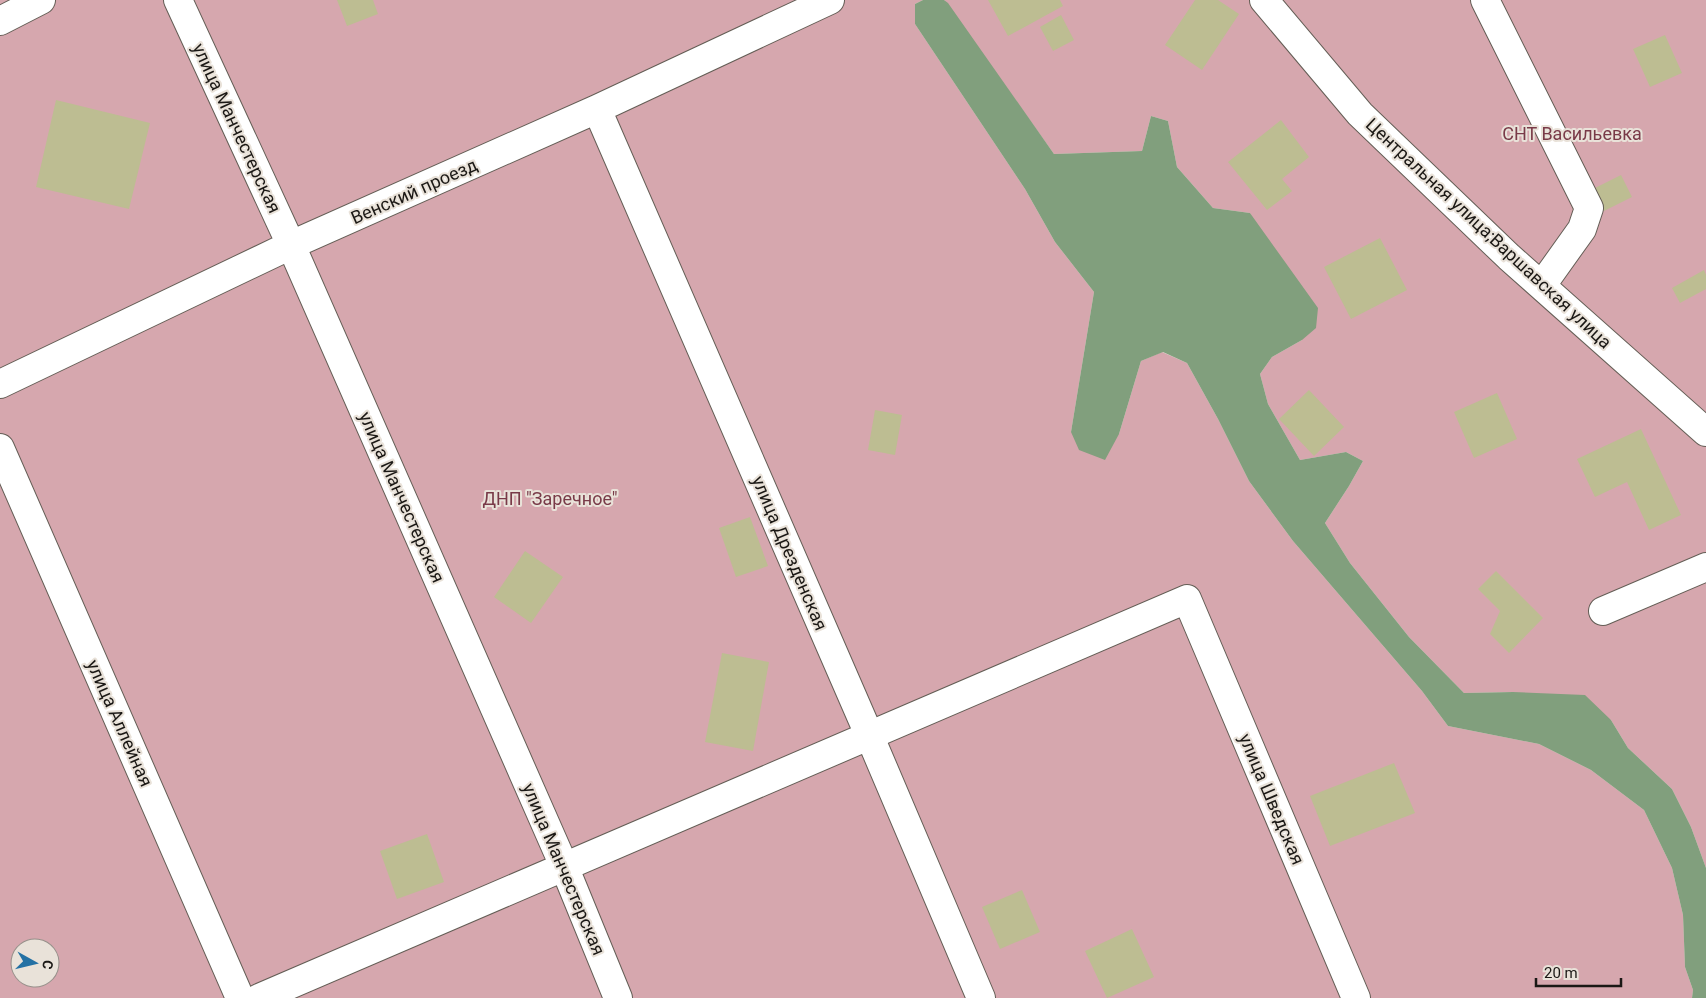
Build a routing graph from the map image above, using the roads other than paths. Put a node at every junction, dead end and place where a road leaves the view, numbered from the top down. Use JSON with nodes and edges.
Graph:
{"nodes":[{"id":1,"x":41,"y":0,"type":"edge"},
{"id":2,"x":178,"y":0,"type":"edge"},
{"id":3,"x":830,"y":0,"type":"edge"},
{"id":4,"x":1264,"y":0,"type":"edge"},
{"id":5,"x":1485,"y":0,"type":"edge"},
{"id":6,"x":800,"y":6,"type":"edge"},
{"id":7,"x":0,"y":21,"type":"edge"},
{"id":8,"x":597,"y":109,"type":"junction"},
{"id":9,"x":291,"y":245,"type":"junction"},
{"id":10,"x":1542,"y":285,"type":"junction"},
{"id":11,"x":0,"y":384,"type":"edge"},
{"id":12,"x":1706,"y":432,"type":"edge"},
{"id":13,"x":0,"y":448,"type":"edge"},
{"id":14,"x":1706,"y":567,"type":"edge"},
{"id":15,"x":1603,"y":611,"type":"dead end"},
{"id":16,"x":870,"y":737,"type":"junction"},
{"id":17,"x":564,"y":866,"type":"junction"},
{"id":18,"x":240,"y":998,"type":"edge"},
{"id":19,"x":260,"y":998,"type":"edge"},
{"id":20,"x":618,"y":998,"type":"edge"},
{"id":21,"x":981,"y":998,"type":"edge"},
{"id":22,"x":1356,"y":998,"type":"edge"}],
"edges":[{"from":1,"to":7,"type":"street"},
{"from":2,"to":9,"type":"street","name":"улица Манчестерская"},
{"from":3,"to":6,"type":"street","name":"Венский проезд"},
{"from":4,"to":10,"type":"street","name":"Центральная улица;Варшавская улица"},
{"from":5,"to":10,"type":"street"},
{"from":6,"to":8,"type":"street","name":"Венский проезд"},
{"from":8,"to":9,"type":"street","name":"Венский проезд"},
{"from":8,"to":16,"type":"street","name":"улица Дрезденская"},
{"from":9,"to":11,"type":"street","name":"Венский проезд"},
{"from":9,"to":17,"type":"street","name":"улица Манчестерская"},
{"from":10,"to":12,"type":"street","name":"Центральная улица;Варшавская улица"},
{"from":13,"to":18,"type":"street","name":"улица Аллейная"},
{"from":14,"to":15,"type":"street"},
{"from":16,"to":17,"type":"street"},
{"from":16,"to":21,"type":"street","name":"улица Дрезденская"},
{"from":16,"to":22,"type":"street","name":"улица Шведская"},
{"from":17,"to":19,"type":"street"},
{"from":17,"to":20,"type":"street","name":"улица Манчестерская"}]}
